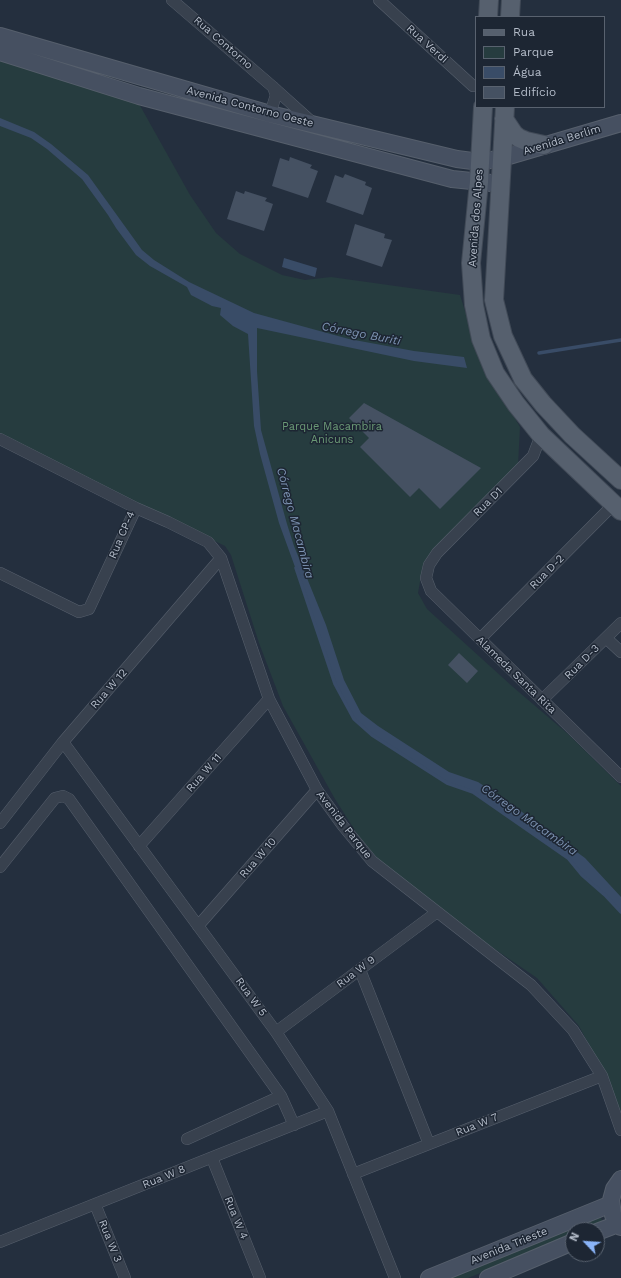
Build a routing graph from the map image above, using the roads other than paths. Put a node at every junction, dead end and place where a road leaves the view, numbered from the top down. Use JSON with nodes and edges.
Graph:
{"nodes":[{"id":1,"x":172,"y":0,"type":"edge"},
{"id":2,"x":380,"y":0,"type":"edge"},
{"id":3,"x":490,"y":0,"type":"edge"},
{"id":4,"x":511,"y":0,"type":"edge"},
{"id":5,"x":488,"y":16,"type":"edge"},
{"id":6,"x":510,"y":16,"type":"edge"},
{"id":7,"x":0,"y":36,"type":"edge"},
{"id":8,"x":0,"y":52,"type":"edge"},
{"id":9,"x":142,"y":77,"type":"junction"},
{"id":10,"x":475,"y":86,"type":"edge"},
{"id":11,"x":273,"y":87,"type":"junction"},
{"id":12,"x":138,"y":96,"type":"junction"},
{"id":13,"x":483,"y":108,"type":"edge"},
{"id":14,"x":504,"y":113,"type":"edge"},
{"id":15,"x":270,"y":114,"type":"junction"},
{"id":16,"x":621,"y":123,"type":"edge"},
{"id":17,"x":314,"y":124,"type":"junction"},
{"id":18,"x":544,"y":145,"type":"junction"},
{"id":19,"x":502,"y":158,"type":"junction"},
{"id":20,"x":480,"y":162,"type":"junction"},
{"id":21,"x":479,"y":182,"type":"junction"},
{"id":22,"x":501,"y":184,"type":"junction"},
{"id":23,"x":541,"y":435,"type":"junction"},
{"id":24,"x":0,"y":439,"type":"edge"},
{"id":25,"x":621,"y":480,"type":"edge"},
{"id":26,"x":136,"y":508,"type":"junction"},
{"id":27,"x":617,"y":508,"type":"edge"},
{"id":28,"x":221,"y":558,"type":"junction"},
{"id":29,"x":429,"y":566,"type":"joint"},
{"id":30,"x":0,"y":573,"type":"edge"},
{"id":31,"x":621,"y":623,"type":"edge"},
{"id":32,"x":606,"y":638,"type":"junction"},
{"id":33,"x":480,"y":639,"type":"junction"},
{"id":34,"x":621,"y":652,"type":"edge"},
{"id":35,"x":269,"y":699,"type":"junction"},
{"id":36,"x":542,"y":700,"type":"junction"},
{"id":37,"x":63,"y":742,"type":"junction"},
{"id":38,"x":621,"y":777,"type":"edge"},
{"id":39,"x":317,"y":790,"type":"junction"},
{"id":40,"x":0,"y":823,"type":"edge"},
{"id":41,"x":139,"y":846,"type":"junction"},
{"id":42,"x":0,"y":867,"type":"edge"},
{"id":43,"x":437,"y":912,"type":"junction"},
{"id":44,"x":198,"y":926,"type":"junction"},
{"id":45,"x":360,"y":970,"type":"junction"},
{"id":46,"x":276,"y":1032,"type":"junction"},
{"id":47,"x":602,"y":1076,"type":"junction"},
{"id":48,"x":281,"y":1096,"type":"junction"},
{"id":49,"x":328,"y":1112,"type":"junction"},
{"id":50,"x":294,"y":1125,"type":"junction"},
{"id":51,"x":621,"y":1130,"type":"edge"},
{"id":52,"x":187,"y":1139,"type":"dead end"},
{"id":53,"x":429,"y":1144,"type":"junction"},
{"id":54,"x":212,"y":1158,"type":"junction"},
{"id":55,"x":353,"y":1174,"type":"junction"},
{"id":56,"x":621,"y":1179,"type":"edge"},
{"id":57,"x":95,"y":1204,"type":"junction"},
{"id":58,"x":611,"y":1204,"type":"junction"},
{"id":59,"x":620,"y":1225,"type":"edge"},
{"id":60,"x":605,"y":1230,"type":"edge"},
{"id":61,"x":0,"y":1242,"type":"edge"},
{"id":62,"x":565,"y":1245,"type":"edge"},
{"id":63,"x":126,"y":1278,"type":"edge"},
{"id":64,"x":260,"y":1278,"type":"edge"},
{"id":65,"x":395,"y":1278,"type":"edge"},
{"id":66,"x":429,"y":1278,"type":"edge"},
{"id":67,"x":488,"y":1278,"type":"edge"}],
"edges":[{"from":1,"to":11,"type":"street","name":"Rua Contorno"},
{"from":2,"to":10,"type":"street","name":"Rua Verdi"},
{"from":3,"to":5,"type":"main road"},
{"from":4,"to":6,"type":"main road"},
{"from":7,"to":9,"type":"main road","name":"Avenida Contorno Oeste"},
{"from":8,"to":12,"type":"main road","name":"Avenida Contorno Oeste"},
{"from":9,"to":12,"type":"main road"},
{"from":9,"to":15,"type":"main road","name":"Avenida Contorno Oeste"},
{"from":11,"to":15,"type":"street"},
{"from":11,"to":17,"type":"street","name":"Rua Contorno"},
{"from":12,"to":21,"type":"main road","name":"Avenida Contorno Oeste"},
{"from":13,"to":20,"type":"main road","name":"Avenida dos Alpes"},
{"from":14,"to":18,"type":"main road"},
{"from":14,"to":19,"type":"main road","name":"Avenida dos Alpes"},
{"from":15,"to":17,"type":"main road","name":"Avenida Contorno Oeste"},
{"from":16,"to":18,"type":"main road","name":"Avenida Berlim"},
{"from":17,"to":20,"type":"main road","name":"Avenida Contorno Oeste"},
{"from":18,"to":19,"type":"main road","name":"Avenida Berlim"},
{"from":19,"to":20,"type":"main road","name":"Avenida Contorno Oeste"},
{"from":19,"to":22,"type":"main road","name":"Avenida dos Alpes"},
{"from":20,"to":21,"type":"main road","name":"Avenida dos Alpes"},
{"from":21,"to":22,"type":"main road","name":"Avenida Contorno Oeste"},
{"from":21,"to":23,"type":"main road","name":"Avenida dos Alpes"},
{"from":22,"to":25,"type":"main road","name":"Avenida dos Alpes"},
{"from":23,"to":27,"type":"main road","name":"Avenida dos Alpes"},
{"from":23,"to":29,"type":"street","name":"Rua D1"},
{"from":24,"to":26,"type":"street","name":"Rua CP-4"},
{"from":26,"to":28,"type":"street","name":"Avenida Parque"},
{"from":26,"to":30,"type":"street","name":"Rua CP-4"},
{"from":27,"to":33,"type":"street","name":"Rua D-2"},
{"from":28,"to":35,"type":"street","name":"Avenida Parque"},
{"from":28,"to":37,"type":"street","name":"Rua W 12"},
{"from":29,"to":33,"type":"street","name":"Alameda Santa Rita"},
{"from":31,"to":32,"type":"street","name":"Rua D-3"},
{"from":32,"to":34,"type":"street"},
{"from":32,"to":36,"type":"street","name":"Rua D-3"},
{"from":33,"to":36,"type":"street","name":"Alameda Santa Rita"},
{"from":35,"to":39,"type":"street","name":"Avenida Parque"},
{"from":35,"to":41,"type":"street","name":"Rua W 11"},
{"from":36,"to":38,"type":"street","name":"Alameda Santa Rita"},
{"from":37,"to":40,"type":"street","name":"Rua W 12"},
{"from":37,"to":41,"type":"street","name":"Rua W 5"},
{"from":39,"to":43,"type":"street","name":"Avenida Parque"},
{"from":39,"to":44,"type":"street","name":"Rua W 10"},
{"from":41,"to":44,"type":"street","name":"Rua W 5"},
{"from":42,"to":48,"type":"street"},
{"from":43,"to":45,"type":"street","name":"Rua W 9"},
{"from":43,"to":47,"type":"street","name":"Avenida Parque"},
{"from":44,"to":46,"type":"street","name":"Rua W 5"},
{"from":45,"to":46,"type":"street","name":"Rua W 9"},
{"from":45,"to":53,"type":"street"},
{"from":46,"to":49,"type":"street","name":"Rua W 5"},
{"from":47,"to":51,"type":"street","name":"Avenida Parque"},
{"from":47,"to":53,"type":"street","name":"Rua W 7"},
{"from":48,"to":50,"type":"street"},
{"from":48,"to":52,"type":"street"},
{"from":49,"to":50,"type":"street","name":"Rua W 8"},
{"from":49,"to":55,"type":"street","name":"Rua W 5"},
{"from":50,"to":54,"type":"street","name":"Rua W 8"},
{"from":53,"to":55,"type":"street","name":"Rua W 7"},
{"from":54,"to":57,"type":"street","name":"Rua W 8"},
{"from":54,"to":64,"type":"street","name":"Rua W 4"},
{"from":55,"to":65,"type":"street","name":"Rua W 5"},
{"from":56,"to":58,"type":"main road"},
{"from":57,"to":61,"type":"street","name":"Rua W 8"},
{"from":57,"to":63,"type":"street","name":"Rua W 3"},
{"from":58,"to":59,"type":"main road"},
{"from":58,"to":66,"type":"main road","name":"Avenida Trieste"},
{"from":59,"to":60,"type":"main road"},
{"from":62,"to":67,"type":"main road","name":"Avenida Trieste"}]}
